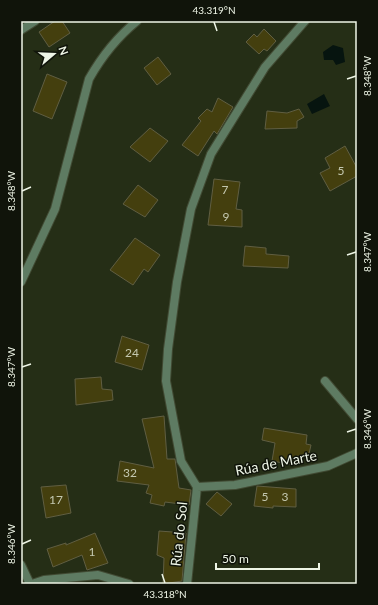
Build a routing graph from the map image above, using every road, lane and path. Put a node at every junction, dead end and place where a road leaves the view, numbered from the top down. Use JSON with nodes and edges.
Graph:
{"nodes":[{"id":1,"x":36,"y":21,"type":"edge"},
{"id":2,"x":137,"y":21,"type":"edge"},
{"id":3,"x":305,"y":21,"type":"edge"},
{"id":4,"x":21,"y":30,"type":"edge"},
{"id":5,"x":21,"y":282,"type":"edge"},
{"id":6,"x":325,"y":381,"type":"dead end"},
{"id":7,"x":357,"y":419,"type":"edge"},
{"id":8,"x":357,"y":453,"type":"edge"},
{"id":9,"x":197,"y":487,"type":"junction"},
{"id":10,"x":21,"y":565,"type":"edge"},
{"id":11,"x":23,"y":574,"type":"edge"},
{"id":12,"x":31,"y":584,"type":"edge"},
{"id":13,"x":128,"y":584,"type":"edge"},
{"id":14,"x":187,"y":584,"type":"edge"}],
"edges":[{"from":1,"to":4,"type":"street"},
{"from":2,"to":5,"type":"street"},
{"from":3,"to":9,"type":"street"},
{"from":6,"to":7,"type":"street"},
{"from":8,"to":9,"type":"street","name":"Rúa de Marte"},
{"from":9,"to":14,"type":"street","name":"Rúa do Sol"},
{"from":10,"to":11,"type":"street"},
{"from":11,"to":12,"type":"street"},
{"from":12,"to":13,"type":"street"}]}
